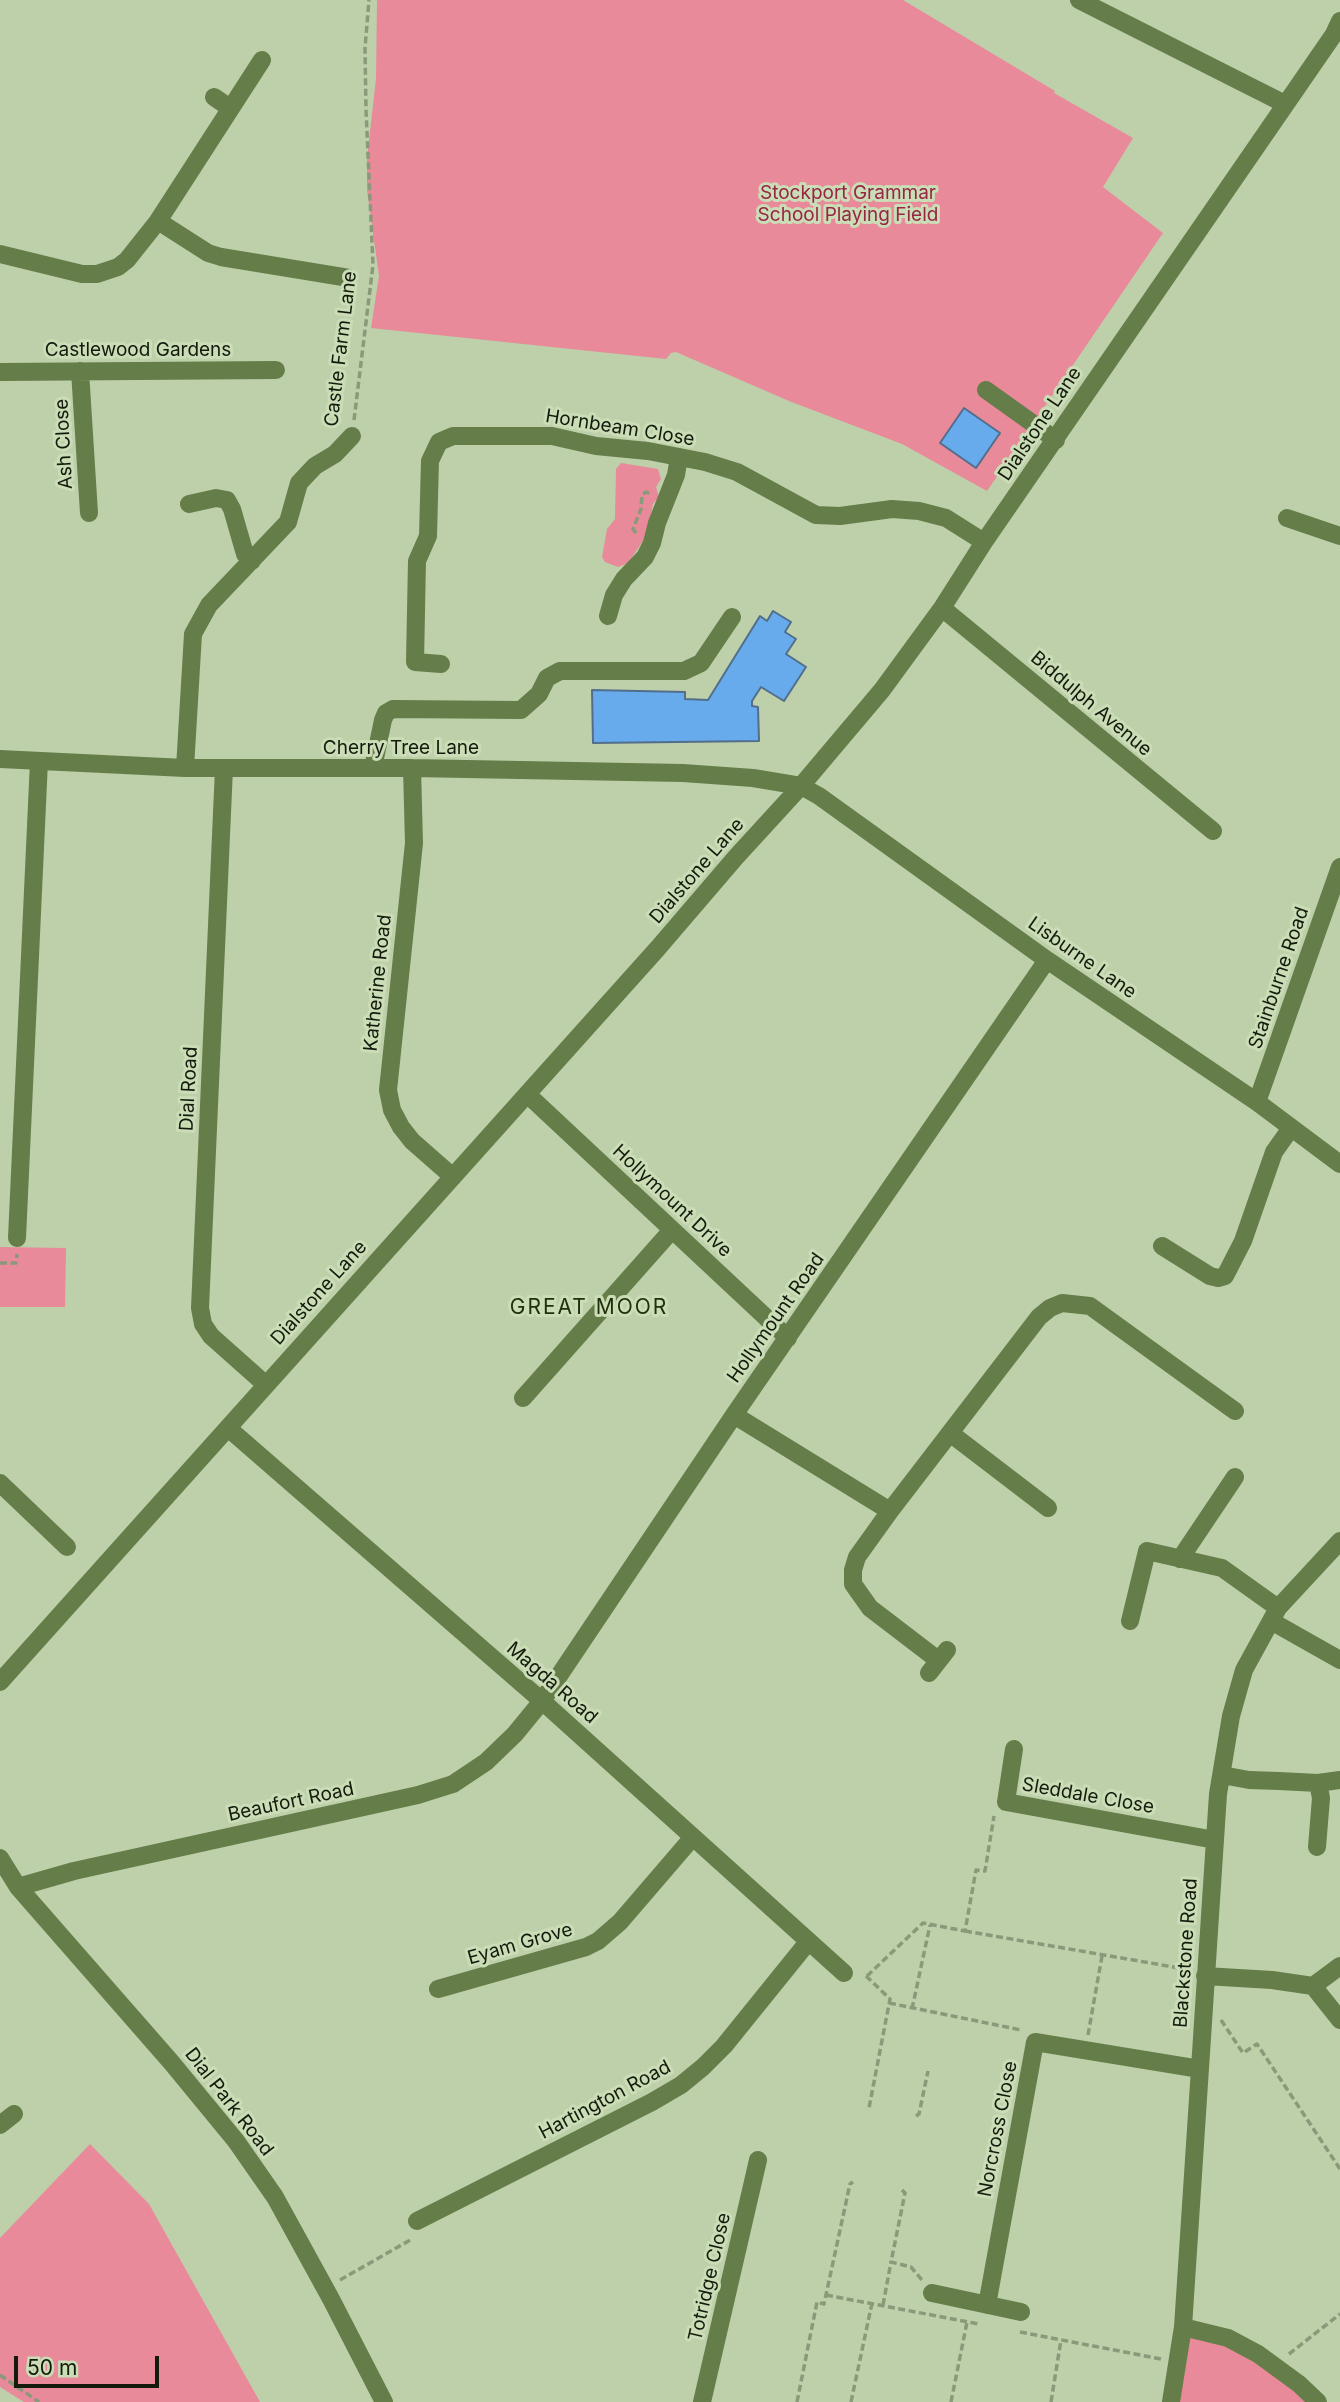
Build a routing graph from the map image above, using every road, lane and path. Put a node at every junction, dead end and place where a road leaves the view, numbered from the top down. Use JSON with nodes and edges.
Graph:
{"nodes":[{"id":1,"x":369,"y":0,"type":"edge"},
{"id":2,"x":1079,"y":0,"type":"edge"},
{"id":3,"x":1338,"y":31,"type":"edge"},
{"id":4,"x":262,"y":60,"type":"dead end"},
{"id":5,"x":214,"y":97,"type":"dead end"},
{"id":6,"x":1285,"y":104,"type":"junction"},
{"id":7,"x":230,"y":108,"type":"junction"},
{"id":8,"x":158,"y":221,"type":"junction"},
{"id":9,"x":0,"y":254,"type":"edge"},
{"id":10,"x":349,"y":278,"type":"dead end"},
{"id":11,"x":276,"y":370,"type":"dead end"},
{"id":12,"x":80,"y":371,"type":"junction"},
{"id":13,"x":0,"y":372,"type":"edge"},
{"id":14,"x":986,"y":390,"type":"dead end"},
{"id":15,"x":352,"y":436,"type":"joint"},
{"id":16,"x":1055,"y":440,"type":"junction"},
{"id":17,"x":679,"y":457,"type":"junction"},
{"id":18,"x":189,"y":504,"type":"dead end"},
{"id":19,"x":89,"y":513,"type":"dead end"},
{"id":20,"x":1287,"y":518,"type":"dead end"},
{"id":21,"x":1340,"y":536,"type":"edge"},
{"id":22,"x":984,"y":542,"type":"junction"},
{"id":23,"x":252,"y":561,"type":"junction"},
{"id":24,"x":942,"y":608,"type":"junction"},
{"id":25,"x":608,"y":616,"type":"dead end"},
{"id":26,"x":732,"y":617,"type":"dead end"},
{"id":27,"x":441,"y":664,"type":"dead end"},
{"id":28,"x":0,"y":759,"type":"edge"},
{"id":29,"x":39,"y":761,"type":"junction"},
{"id":30,"x":185,"y":768,"type":"junction"},
{"id":31,"x":224,"y":768,"type":"junction"},
{"id":32,"x":373,"y":768,"type":"junction"},
{"id":33,"x":412,"y":768,"type":"junction"},
{"id":34,"x":802,"y":786,"type":"junction"},
{"id":35,"x":1213,"y":831,"type":"dead end"},
{"id":36,"x":1340,"y":867,"type":"edge"},
{"id":37,"x":1047,"y":960,"type":"junction"},
{"id":38,"x":527,"y":1094,"type":"junction"},
{"id":39,"x":1257,"y":1102,"type":"junction"},
{"id":40,"x":1291,"y":1128,"type":"junction"},
{"id":41,"x":1340,"y":1164,"type":"edge"},
{"id":42,"x":453,"y":1177,"type":"junction"},
{"id":43,"x":671,"y":1230,"type":"junction"},
{"id":44,"x":17,"y":1238,"type":"dead end"},
{"id":45,"x":1162,"y":1246,"type":"dead end"},
{"id":46,"x":789,"y":1338,"type":"junction"},
{"id":47,"x":265,"y":1384,"type":"junction"},
{"id":48,"x":523,"y":1398,"type":"dead end"},
{"id":49,"x":1235,"y":1411,"type":"dead end"},
{"id":50,"x":734,"y":1415,"type":"junction"},
{"id":51,"x":228,"y":1428,"type":"junction"},
{"id":52,"x":950,"y":1433,"type":"junction"},
{"id":53,"x":1236,"y":1478,"type":"dead end"},
{"id":54,"x":0,"y":1483,"type":"edge"},
{"id":55,"x":1048,"y":1508,"type":"dead end"},
{"id":56,"x":890,"y":1511,"type":"junction"},
{"id":57,"x":1339,"y":1545,"type":"edge"},
{"id":58,"x":66,"y":1547,"type":"dead end"},
{"id":59,"x":1180,"y":1559,"type":"junction"},
{"id":60,"x":1274,"y":1614,"type":"junction"},
{"id":61,"x":1130,"y":1620,"type":"dead end"},
{"id":62,"x":1340,"y":1660,"type":"edge"},
{"id":63,"x":938,"y":1661,"type":"dead end"},
{"id":64,"x":0,"y":1682,"type":"edge"},
{"id":65,"x":542,"y":1701,"type":"junction"},
{"id":66,"x":1014,"y":1749,"type":"dead end"},
{"id":67,"x":1222,"y":1775,"type":"junction"},
{"id":68,"x":1340,"y":1780,"type":"edge"},
{"id":69,"x":1318,"y":1783,"type":"junction"},
{"id":70,"x":1006,"y":1802,"type":"junction"},
{"id":71,"x":693,"y":1837,"type":"junction"},
{"id":72,"x":1215,"y":1840,"type":"junction"},
{"id":73,"x":1317,"y":1847,"type":"dead end"},
{"id":74,"x":0,"y":1858,"type":"edge"},
{"id":75,"x":18,"y":1887,"type":"junction"},
{"id":76,"x":930,"y":1924,"type":"junction"},
{"id":77,"x":965,"y":1931,"type":"junction"},
{"id":78,"x":808,"y":1942,"type":"junction"},
{"id":79,"x":1102,"y":1955,"type":"junction"},
{"id":80,"x":1340,"y":1966,"type":"edge"},
{"id":81,"x":844,"y":1973,"type":"joint"},
{"id":82,"x":1205,"y":1975,"type":"junction"},
{"id":83,"x":867,"y":1976,"type":"junction"},
{"id":84,"x":1313,"y":1986,"type":"junction"},
{"id":85,"x":438,"y":1989,"type":"dead end"},
{"id":86,"x":1204,"y":1996,"type":"junction"},
{"id":87,"x":889,"y":2004,"type":"junction"},
{"id":88,"x":912,"y":2010,"type":"junction"},
{"id":89,"x":1340,"y":2020,"type":"edge"},
{"id":90,"x":1035,"y":2042,"type":"junction"},
{"id":91,"x":1085,"y":2050,"type":"junction"},
{"id":92,"x":1199,"y":2069,"type":"junction"},
{"id":93,"x":928,"y":2071,"type":"dead end"},
{"id":94,"x":869,"y":2108,"type":"dead end"},
{"id":95,"x":916,"y":2116,"type":"dead end"},
{"id":96,"x":758,"y":2161,"type":"dead end"},
{"id":97,"x":1340,"y":2169,"type":"edge"},
{"id":98,"x":853,"y":2182,"type":"dead end"},
{"id":99,"x":902,"y":2190,"type":"dead end"},
{"id":100,"x":416,"y":2221,"type":"joint"},
{"id":101,"x":891,"y":2262,"type":"junction"},
{"id":102,"x":326,"y":2288,"type":"junction"},
{"id":103,"x":932,"y":2293,"type":"joint"},
{"id":104,"x":872,"y":2303,"type":"dead end"},
{"id":105,"x":883,"y":2305,"type":"dead end"},
{"id":106,"x":987,"y":2305,"type":"junction"},
{"id":107,"x":1021,"y":2312,"type":"dead end"},
{"id":108,"x":1340,"y":2314,"type":"edge"},
{"id":109,"x":967,"y":2322,"type":"dead end"},
{"id":110,"x":1183,"y":2327,"type":"junction"},
{"id":111,"x":1062,"y":2340,"type":"dead end"},
{"id":112,"x":1276,"y":2366,"type":"junction"},
{"id":113,"x":0,"y":2375,"type":"edge"},
{"id":114,"x":39,"y":2402,"type":"edge"},
{"id":115,"x":384,"y":2402,"type":"edge"},
{"id":116,"x":702,"y":2402,"type":"edge"},
{"id":117,"x":797,"y":2402,"type":"edge"},
{"id":118,"x":851,"y":2402,"type":"edge"},
{"id":119,"x":951,"y":2402,"type":"edge"},
{"id":120,"x":1051,"y":2402,"type":"edge"},
{"id":121,"x":1171,"y":2402,"type":"edge"},
{"id":122,"x":1318,"y":2402,"type":"edge"}],
"edges":[{"from":1,"to":15,"type":"path","name":"Castle Farm Lane"},
{"from":2,"to":6,"type":"street"},
{"from":3,"to":6,"type":"street","name":"Dialstone Lane"},
{"from":4,"to":7,"type":"street"},
{"from":5,"to":7,"type":"street"},
{"from":6,"to":16,"type":"street","name":"Dialstone Lane"},
{"from":7,"to":8,"type":"street"},
{"from":8,"to":9,"type":"street"},
{"from":8,"to":10,"type":"street"},
{"from":11,"to":12,"type":"street","name":"Castlewood Gardens"},
{"from":12,"to":13,"type":"street","name":"Castlewood Gardens"},
{"from":12,"to":19,"type":"street","name":"Ash Close"},
{"from":14,"to":16,"type":"street"},
{"from":15,"to":23,"type":"street","name":"Castle Farm Lane"},
{"from":16,"to":22,"type":"street","name":"Dialstone Lane"},
{"from":17,"to":22,"type":"street","name":"Hornbeam Close"},
{"from":17,"to":25,"type":"street"},
{"from":17,"to":27,"type":"street","name":"Hornbeam Close"},
{"from":18,"to":23,"type":"street"},
{"from":20,"to":21,"type":"street"},
{"from":22,"to":24,"type":"street","name":"Dialstone Lane"},
{"from":23,"to":30,"type":"street","name":"Castle Farm Lane"},
{"from":24,"to":34,"type":"street","name":"Dialstone Lane"},
{"from":24,"to":35,"type":"street","name":"Biddulph Avenue"},
{"from":26,"to":32,"type":"street"},
{"from":28,"to":29,"type":"street","name":"Cherry Tree Lane"},
{"from":29,"to":30,"type":"street","name":"Cherry Tree Lane"},
{"from":29,"to":44,"type":"street"},
{"from":30,"to":31,"type":"street","name":"Cherry Tree Lane"},
{"from":31,"to":32,"type":"street","name":"Cherry Tree Lane"},
{"from":31,"to":47,"type":"street","name":"Dial Road"},
{"from":32,"to":33,"type":"street","name":"Cherry Tree Lane"},
{"from":33,"to":34,"type":"street","name":"Cherry Tree Lane"},
{"from":33,"to":42,"type":"street","name":"Katherine Road"},
{"from":34,"to":37,"type":"street","name":"Lisburne Lane"},
{"from":34,"to":38,"type":"street","name":"Dialstone Lane"},
{"from":36,"to":39,"type":"street","name":"Stainburne Road"},
{"from":37,"to":39,"type":"street","name":"Lisburne Lane"},
{"from":37,"to":46,"type":"street","name":"Hollymount Road"},
{"from":38,"to":42,"type":"street","name":"Dialstone Lane"},
{"from":38,"to":43,"type":"street","name":"Hollymount Drive"},
{"from":39,"to":40,"type":"street","name":"Lisburne Lane"},
{"from":40,"to":41,"type":"street","name":"Lisburne Lane"},
{"from":40,"to":45,"type":"street"},
{"from":42,"to":47,"type":"street","name":"Dialstone Lane"},
{"from":43,"to":46,"type":"street","name":"Hollymount Drive"},
{"from":43,"to":48,"type":"street"},
{"from":46,"to":50,"type":"street","name":"Hollymount Road"},
{"from":47,"to":51,"type":"street","name":"Dialstone Lane"},
{"from":49,"to":52,"type":"street"},
{"from":50,"to":56,"type":"street"},
{"from":50,"to":65,"type":"street","name":"Hollymount Road"},
{"from":51,"to":64,"type":"street","name":"Dialstone Lane"},
{"from":51,"to":65,"type":"street","name":"Magda Road"},
{"from":52,"to":55,"type":"street"},
{"from":52,"to":56,"type":"street"},
{"from":53,"to":59,"type":"street"},
{"from":54,"to":58,"type":"street"},
{"from":56,"to":63,"type":"street"},
{"from":57,"to":60,"type":"street","name":"Blackstone Road"},
{"from":59,"to":60,"type":"street"},
{"from":59,"to":61,"type":"street"},
{"from":60,"to":62,"type":"street"},
{"from":60,"to":67,"type":"street","name":"Blackstone Road"},
{"from":65,"to":71,"type":"street","name":"Magda Road"},
{"from":65,"to":75,"type":"street","name":"Beaufort Road"},
{"from":66,"to":70,"type":"street","name":"Sleddale Close"},
{"from":67,"to":69,"type":"street"},
{"from":67,"to":72,"type":"street","name":"Blackstone Road"},
{"from":68,"to":69,"type":"street"},
{"from":69,"to":73,"type":"street"},
{"from":70,"to":72,"type":"street","name":"Sleddale Close"},
{"from":70,"to":77,"type":"path"},
{"from":71,"to":78,"type":"street","name":"Magda Road"},
{"from":71,"to":85,"type":"street","name":"Eyam Grove"},
{"from":72,"to":82,"type":"street","name":"Blackstone Road"},
{"from":74,"to":75,"type":"street","name":"Dial Park Road"},
{"from":75,"to":102,"type":"street","name":"Dial Park Road"},
{"from":76,"to":77,"type":"path"},
{"from":76,"to":83,"type":"path"},
{"from":76,"to":88,"type":"path"},
{"from":77,"to":79,"type":"path"},
{"from":78,"to":81,"type":"street","name":"Magda Road"},
{"from":78,"to":100,"type":"street","name":"Hartington Road"},
{"from":79,"to":82,"type":"path"},
{"from":79,"to":91,"type":"path"},
{"from":80,"to":84,"type":"street"},
{"from":81,"to":83,"type":"path"},
{"from":82,"to":84,"type":"street"},
{"from":82,"to":86,"type":"street","name":"Blackstone Road"},
{"from":83,"to":87,"type":"path"},
{"from":84,"to":89,"type":"street"},
{"from":86,"to":92,"type":"street","name":"Blackstone Road"},
{"from":86,"to":97,"type":"path"},
{"from":87,"to":88,"type":"path"},
{"from":87,"to":94,"type":"path"},
{"from":88,"to":90,"type":"path"},
{"from":90,"to":91,"type":"street","name":"Norcross Close"},
{"from":90,"to":106,"type":"street","name":"Norcross Close"},
{"from":91,"to":92,"type":"street","name":"Norcross Close"},
{"from":92,"to":110,"type":"street","name":"Blackstone Road"},
{"from":93,"to":95,"type":"path"},
{"from":96,"to":116,"type":"street","name":"Totridge Close"},
{"from":98,"to":117,"type":"path"},
{"from":99,"to":101,"type":"path"},
{"from":100,"to":102,"type":"path"},
{"from":101,"to":103,"type":"path"},
{"from":101,"to":105,"type":"path"},
{"from":102,"to":115,"type":"street","name":"Dial Park Road"},
{"from":103,"to":106,"type":"street"},
{"from":104,"to":118,"type":"path"},
{"from":106,"to":107,"type":"street"},
{"from":108,"to":112,"type":"path"},
{"from":109,"to":119,"type":"path"},
{"from":110,"to":112,"type":"street"},
{"from":110,"to":121,"type":"street","name":"Blackstone Road"},
{"from":111,"to":120,"type":"path"},
{"from":112,"to":122,"type":"street"},
{"from":113,"to":114,"type":"path"}]}
